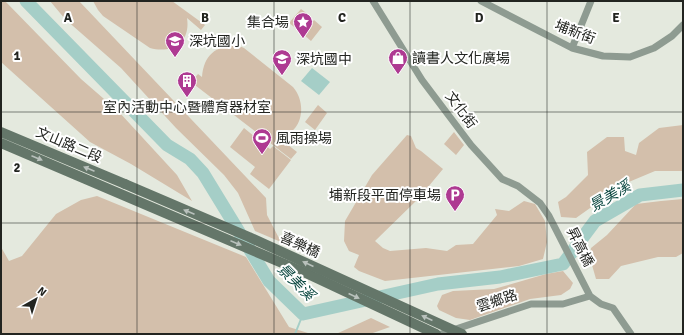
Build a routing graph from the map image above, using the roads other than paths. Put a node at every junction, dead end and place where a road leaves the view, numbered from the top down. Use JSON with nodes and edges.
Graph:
{"nodes":[{"id":1,"x":373,"y":1,"type":"edge"},
{"id":2,"x":481,"y":1,"type":"edge"},
{"id":3,"x":591,"y":1,"type":"edge"},
{"id":4,"x":683,"y":25,"type":"edge"},
{"id":5,"x":572,"y":48,"type":"junction"},
{"id":6,"x":1,"y":132,"type":"edge"},
{"id":7,"x":1,"y":144,"type":"edge"},
{"id":8,"x":124,"y":189,"type":"junction"},
{"id":9,"x":549,"y":216,"type":"joint"},
{"id":10,"x":589,"y":293,"type":"junction"},
{"id":11,"x":436,"y":334,"type":"edge"},
{"id":12,"x":441,"y":334,"type":"edge"},
{"id":13,"x":462,"y":334,"type":"edge"},
{"id":14,"x":631,"y":334,"type":"edge"}],
"edges":[{"from":1,"to":9,"type":"street","name":"文化街"},
{"from":2,"to":5,"type":"street","name":"埔新街"},
{"from":3,"to":5,"type":"street"},
{"from":4,"to":5,"type":"street","name":"埔新街"},
{"from":8,"to":6,"type":"main road","name":"文山路二段","one_way":true},
{"from":7,"to":8,"type":"main road","name":"文山路二段","one_way":true},
{"from":8,"to":11,"type":"main road","name":"喜樂橋","one_way":true},
{"from":13,"to":8,"type":"main road","name":"喜樂橋","one_way":true,"bridge":true},
{"from":9,"to":10,"type":"street","name":"昇高橋"},
{"from":10,"to":12,"type":"street","name":"雲鄉路"},
{"from":10,"to":14,"type":"street"}]}
